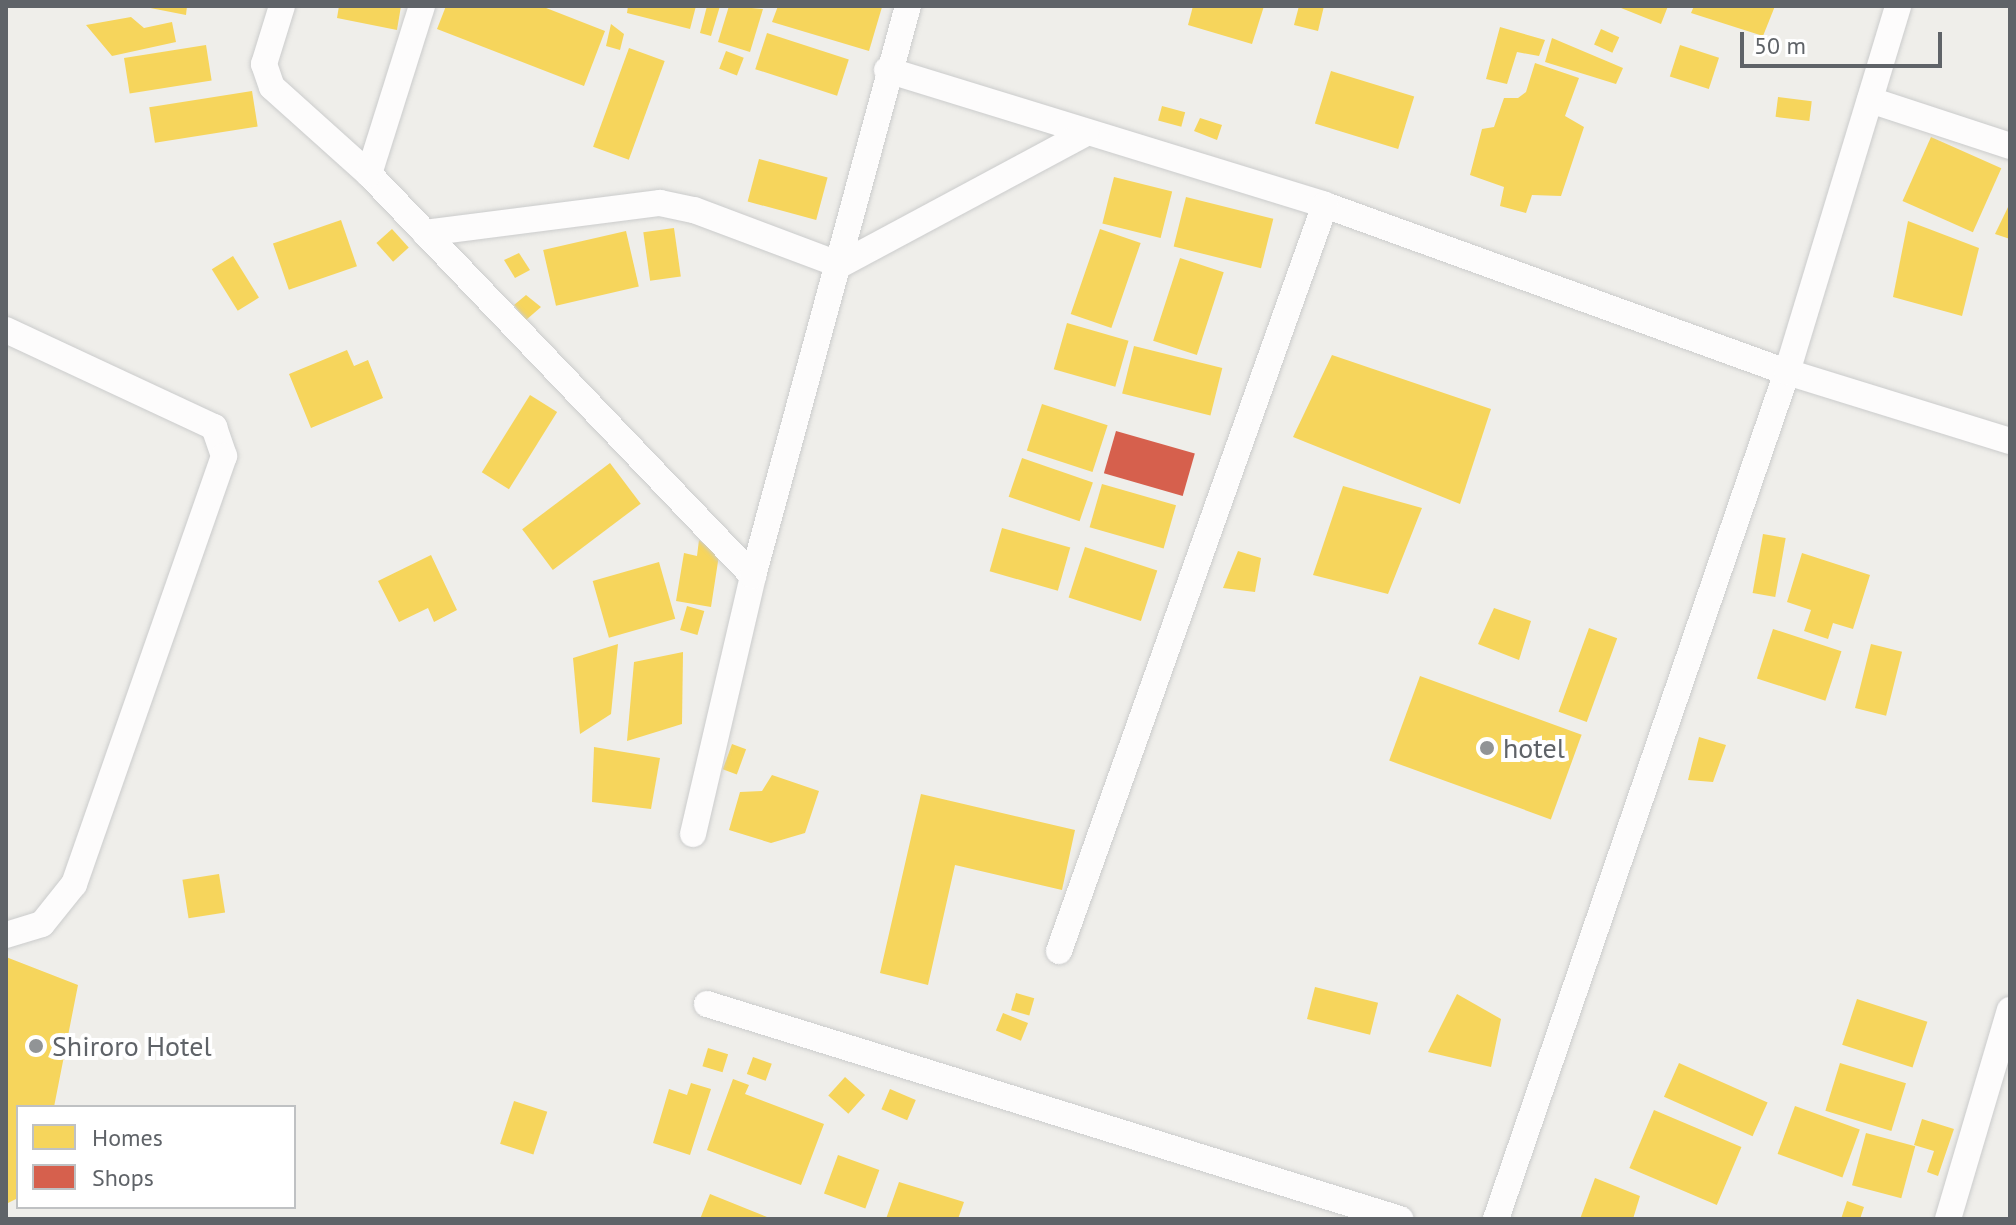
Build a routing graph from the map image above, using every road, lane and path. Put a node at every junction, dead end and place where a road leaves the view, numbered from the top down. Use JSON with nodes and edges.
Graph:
{"nodes":[{"id":1,"x":282,"y":6,"type":"edge"},
{"id":2,"x":422,"y":6,"type":"edge"},
{"id":3,"x":908,"y":6,"type":"edge"},
{"id":4,"x":1898,"y":6,"type":"edge"},
{"id":5,"x":887,"y":70,"type":"junction"},
{"id":6,"x":1870,"y":100,"type":"junction"},
{"id":7,"x":1086,"y":133,"type":"junction"},
{"id":8,"x":2010,"y":146,"type":"edge"},
{"id":9,"x":369,"y":174,"type":"junction"},
{"id":10,"x":1325,"y":205,"type":"junction"},
{"id":11,"x":425,"y":233,"type":"junction"},
{"id":12,"x":840,"y":265,"type":"junction"},
{"id":13,"x":6,"y":330,"type":"edge"},
{"id":14,"x":1787,"y":372,"type":"junction"},
{"id":15,"x":2010,"y":441,"type":"edge"},
{"id":16,"x":753,"y":576,"type":"junction"},
{"id":17,"x":693,"y":834,"type":"dead end"},
{"id":18,"x":6,"y":935,"type":"edge"},
{"id":19,"x":1059,"y":951,"type":"dead end"},
{"id":20,"x":707,"y":1004,"type":"dead end"},
{"id":21,"x":2010,"y":1010,"type":"edge"},
{"id":22,"x":1400,"y":1219,"type":"edge"},
{"id":23,"x":1496,"y":1219,"type":"edge"},
{"id":24,"x":1948,"y":1219,"type":"edge"}],
"edges":[{"from":1,"to":9,"type":"street"},
{"from":2,"to":9,"type":"street"},
{"from":3,"to":5,"type":"street"},
{"from":4,"to":6,"type":"street"},
{"from":5,"to":7,"type":"street"},
{"from":5,"to":12,"type":"street"},
{"from":6,"to":8,"type":"street"},
{"from":6,"to":14,"type":"street"},
{"from":7,"to":10,"type":"street"},
{"from":7,"to":12,"type":"street"},
{"from":9,"to":11,"type":"street"},
{"from":10,"to":14,"type":"street"},
{"from":10,"to":19,"type":"street"},
{"from":11,"to":12,"type":"street"},
{"from":11,"to":16,"type":"street"},
{"from":12,"to":16,"type":"street"},
{"from":13,"to":18,"type":"street"},
{"from":14,"to":15,"type":"street"},
{"from":14,"to":23,"type":"street"},
{"from":16,"to":17,"type":"street"},
{"from":20,"to":22,"type":"street"},
{"from":21,"to":24,"type":"street"}]}
